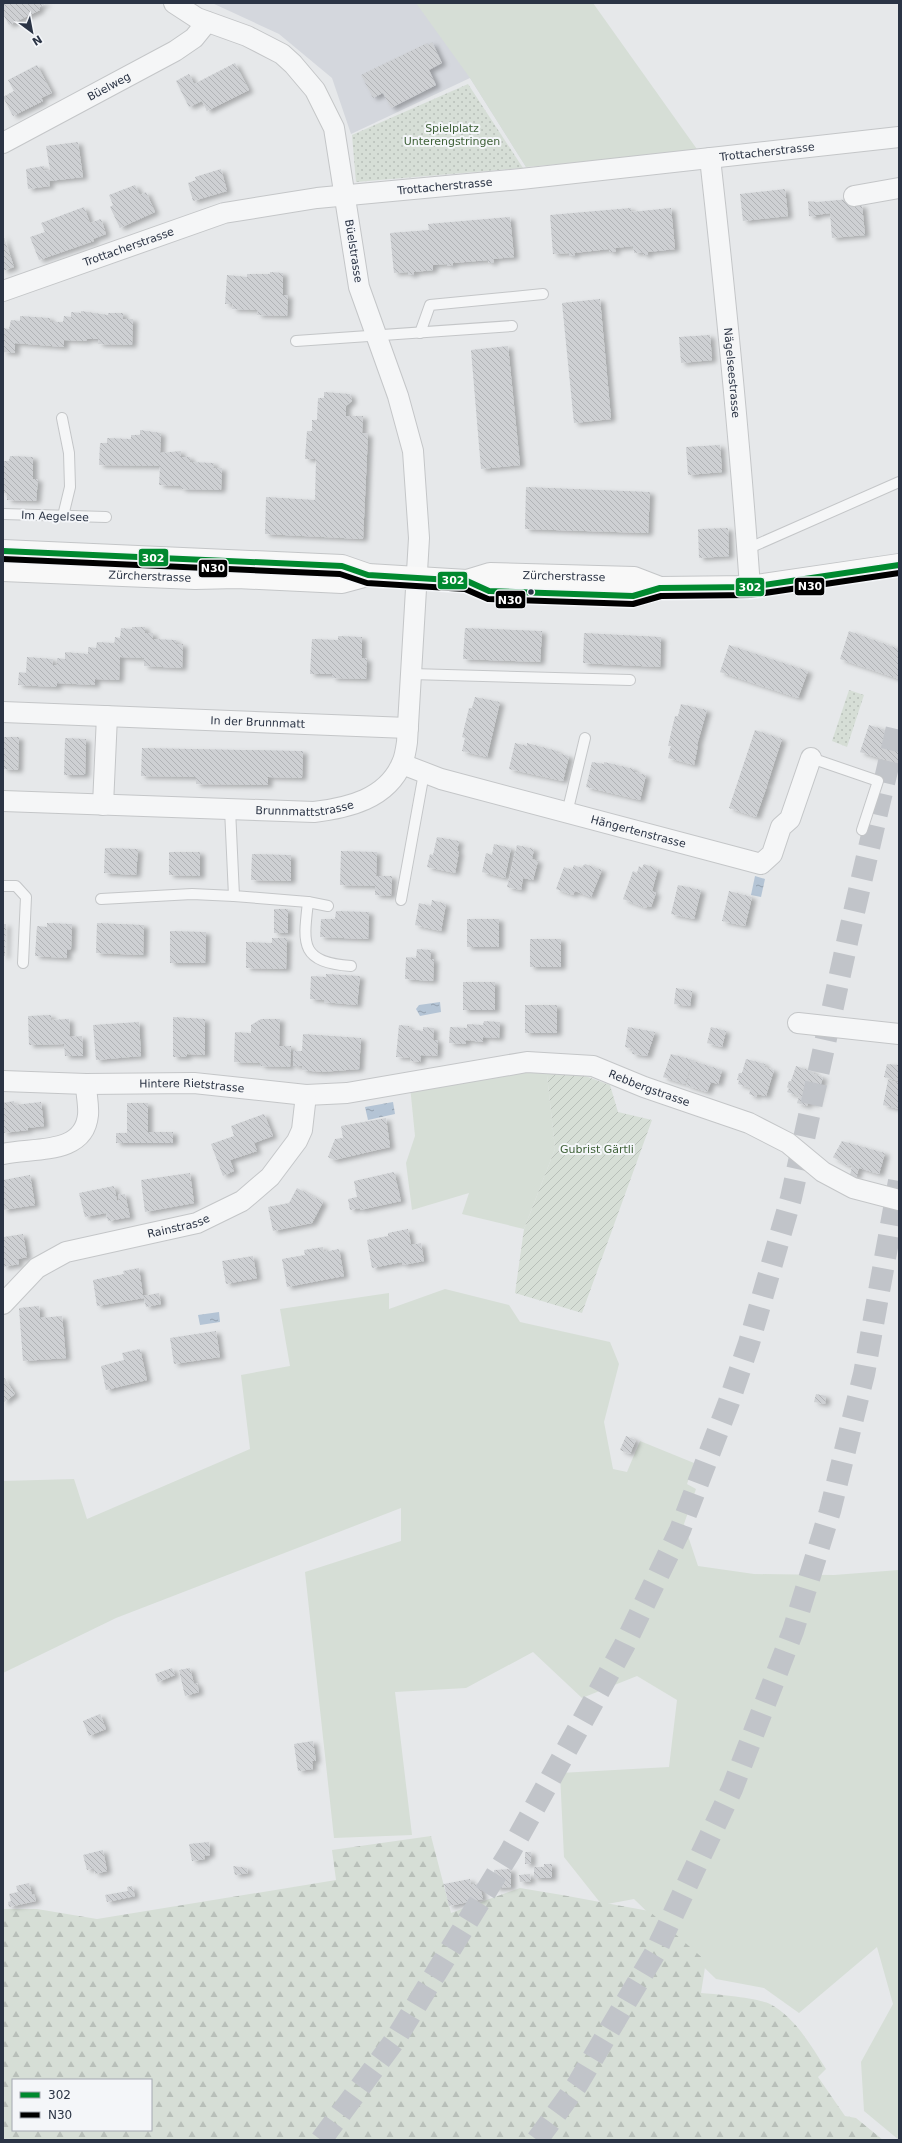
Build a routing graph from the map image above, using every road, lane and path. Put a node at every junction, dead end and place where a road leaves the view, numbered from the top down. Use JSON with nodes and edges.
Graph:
{"nodes":[{"id":1,"x":174,"y":3,"type":"edge"},
{"id":2,"x":207,"y":22,"type":"junction"},
{"id":3,"x":899,"y":137,"type":"edge"},
{"id":4,"x":3,"y":143,"type":"edge"},
{"id":5,"x":710,"y":158,"type":"junction"},
{"id":6,"x":899,"y":188,"type":"edge"},
{"id":7,"x":345,"y":195,"type":"junction"},
{"id":8,"x":854,"y":196,"type":"dead end"},
{"id":9,"x":3,"y":291,"type":"edge"},
{"id":10,"x":544,"y":294,"type":"dead end"},
{"id":11,"x":512,"y":326,"type":"dead end"},
{"id":12,"x":420,"y":333,"type":"junction"},
{"id":13,"x":378,"y":337,"type":"junction"},
{"id":14,"x":296,"y":340,"type":"dead end"},
{"id":15,"x":62,"y":418,"type":"dead end"},
{"id":16,"x":899,"y":482,"type":"edge"},
{"id":17,"x":3,"y":514,"type":"edge"},
{"id":18,"x":63,"y":516,"type":"junction"},
{"id":19,"x":106,"y":517,"type":"dead end"},
{"id":20,"x":747,"y":549,"type":"junction"},
{"id":21,"x":3,"y":551,"type":"edge"},
{"id":22,"x":899,"y":565,"type":"edge"},
{"id":23,"x":3,"y":570,"type":"edge"},
{"id":24,"x":368,"y":575,"type":"junction"},
{"id":25,"x":417,"y":578,"type":"junction"},
{"id":26,"x":750,"y":587,"type":"junction"},
{"id":27,"x":411,"y":674,"type":"junction"},
{"id":28,"x":630,"y":680,"type":"dead end"},
{"id":29,"x":3,"y":712,"type":"edge"},
{"id":30,"x":107,"y":716,"type":"junction"},
{"id":31,"x":408,"y":728,"type":"junction"},
{"id":32,"x":585,"y":738,"type":"dead end"},
{"id":33,"x":811,"y":758,"type":"joint"},
{"id":34,"x":402,"y":764,"type":"junction"},
{"id":35,"x":424,"y":773,"type":"junction"},
{"id":36,"x":3,"y":801,"type":"edge"},
{"id":37,"x":103,"y":805,"type":"junction"},
{"id":38,"x":230,"y":809,"type":"junction"},
{"id":39,"x":567,"y":813,"type":"junction"},
{"id":40,"x":862,"y":830,"type":"dead end"},
{"id":41,"x":3,"y":886,"type":"edge"},
{"id":42,"x":234,"y":896,"type":"junction"},
{"id":43,"x":102,"y":899,"type":"dead end"},
{"id":44,"x":401,"y":900,"type":"dead end"},
{"id":45,"x":308,"y":902,"type":"junction"},
{"id":46,"x":328,"y":906,"type":"dead end"},
{"id":47,"x":23,"y":963,"type":"dead end"},
{"id":48,"x":351,"y":966,"type":"dead end"},
{"id":49,"x":798,"y":1023,"type":"dead end"},
{"id":50,"x":899,"y":1034,"type":"edge"},
{"id":51,"x":3,"y":1081,"type":"edge"},
{"id":52,"x":86,"y":1084,"type":"junction"},
{"id":53,"x":380,"y":1086,"type":"joint"},
{"id":54,"x":306,"y":1094,"type":"junction"},
{"id":55,"x":3,"y":1154,"type":"edge"},
{"id":56,"x":899,"y":1200,"type":"edge"},
{"id":57,"x":3,"y":1304,"type":"edge"}],
"edges":[{"from":1,"to":2,"type":"street","name":"Büelstrasse"},
{"from":2,"to":4,"type":"street","name":"Büelweg"},
{"from":2,"to":7,"type":"street","name":"Büelstrasse"},
{"from":3,"to":5,"type":"street","name":"Trottacherstrasse"},
{"from":5,"to":7,"type":"street","name":"Trottacherstrasse"},
{"from":5,"to":20,"type":"street","name":"Nägelseestrasse"},
{"from":6,"to":8,"type":"street"},
{"from":7,"to":9,"type":"street","name":"Trottacherstrasse"},
{"from":7,"to":13,"type":"street","name":"Büelstrasse"},
{"from":10,"to":12,"type":"lane"},
{"from":11,"to":12,"type":"lane"},
{"from":12,"to":13,"type":"lane"},
{"from":13,"to":14,"type":"lane"},
{"from":13,"to":25,"type":"street","name":"Büelstrasse"},
{"from":15,"to":18,"type":"lane"},
{"from":16,"to":20,"type":"lane"},
{"from":17,"to":18,"type":"lane","name":"Im Aegelsee"},
{"from":18,"to":19,"type":"lane","name":"Im Aegelsee"},
{"from":20,"to":26,"type":"street","name":"Nägelseestrasse"},
{"from":21,"to":24,"type":"main road","name":"Zürcherstrasse"},
{"from":22,"to":26,"type":"main road","name":"Zürcherstrasse"},
{"from":23,"to":24,"type":"main road","name":"Zürcherstrasse"},
{"from":24,"to":25,"type":"main road","name":"Zürcherstrasse"},
{"from":25,"to":26,"type":"main road","name":"Zürcherstrasse"},
{"from":25,"to":27,"type":"street","name":"Brunnmattstrasse"},
{"from":27,"to":28,"type":"lane"},
{"from":27,"to":31,"type":"street","name":"Brunnmattstrasse"},
{"from":29,"to":30,"type":"street","name":"In der Brunnmatt"},
{"from":30,"to":31,"type":"street","name":"In der Brunnmatt"},
{"from":30,"to":37,"type":"street"},
{"from":31,"to":34,"type":"street","name":"Brunnmattstrasse"},
{"from":32,"to":39,"type":"lane"},
{"from":33,"to":39,"type":"street","name":"Hängertenstrasse"},
{"from":33,"to":40,"type":"lane"},
{"from":34,"to":35,"type":"street","name":"Hängertenstrasse"},
{"from":34,"to":38,"type":"street","name":"Brunnmattstrasse"},
{"from":35,"to":39,"type":"street","name":"Hängertenstrasse"},
{"from":35,"to":44,"type":"lane"},
{"from":36,"to":37,"type":"street","name":"Brunnmattstrasse"},
{"from":37,"to":38,"type":"street","name":"Brunnmattstrasse"},
{"from":38,"to":42,"type":"lane"},
{"from":41,"to":47,"type":"lane"},
{"from":42,"to":43,"type":"lane"},
{"from":42,"to":45,"type":"lane"},
{"from":45,"to":46,"type":"lane"},
{"from":45,"to":48,"type":"lane"},
{"from":49,"to":50,"type":"street"},
{"from":51,"to":52,"type":"street","name":"Hintere Rietstrasse"},
{"from":52,"to":54,"type":"street","name":"Hintere Rietstrasse"},
{"from":52,"to":55,"type":"street"},
{"from":53,"to":54,"type":"street","name":"Hintere Rietstrasse"},
{"from":53,"to":56,"type":"street","name":"Rebbergstrasse"},
{"from":54,"to":57,"type":"street","name":"Rainstrasse"}]}
